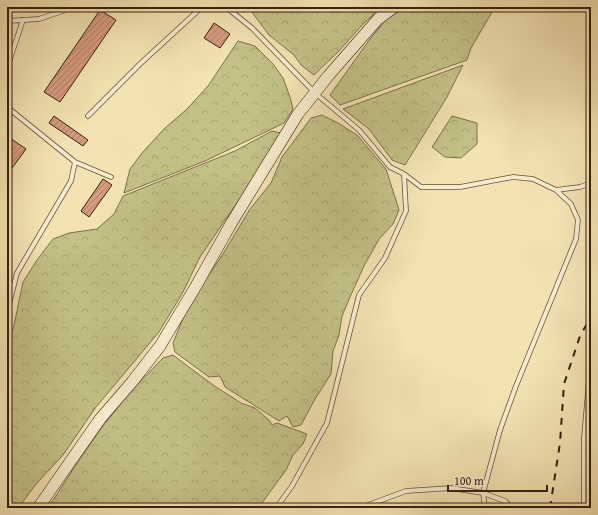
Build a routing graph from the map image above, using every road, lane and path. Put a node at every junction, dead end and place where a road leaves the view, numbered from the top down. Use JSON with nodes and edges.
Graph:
{"nodes":[{"id":1,"x":74,"y":7,"type":"edge"},
{"id":2,"x":202,"y":7,"type":"edge"},
{"id":3,"x":226,"y":7,"type":"edge"},
{"id":4,"x":394,"y":7,"type":"edge"},
{"id":5,"x":23,"y":20,"type":"junction"},
{"id":6,"x":7,"y":21,"type":"edge"},
{"id":7,"x":7,"y":68,"type":"edge"},
{"id":8,"x":315,"y":93,"type":"junction"},
{"id":9,"x":7,"y":107,"type":"edge"},
{"id":10,"x":88,"y":116,"type":"dead end"},
{"id":11,"x":75,"y":162,"type":"junction"},
{"id":12,"x":404,"y":174,"type":"junction"},
{"id":13,"x":111,"y":177,"type":"dead end"},
{"id":14,"x":591,"y":183,"type":"edge"},
{"id":15,"x":556,"y":190,"type":"junction"},
{"id":16,"x":7,"y":312,"type":"edge"},
{"id":17,"x":591,"y":356,"type":"edge"},
{"id":18,"x":483,"y":493,"type":"junction"},
{"id":19,"x":38,"y":508,"type":"edge"},
{"id":20,"x":276,"y":508,"type":"edge"},
{"id":21,"x":360,"y":508,"type":"edge"},
{"id":22,"x":485,"y":508,"type":"edge"},
{"id":23,"x":512,"y":508,"type":"edge"},
{"id":24,"x":584,"y":508,"type":"edge"}],
"edges":[{"from":1,"to":5,"type":"lane"},
{"from":2,"to":10,"type":"lane"},
{"from":3,"to":8,"type":"lane"},
{"from":4,"to":8,"type":"street"},
{"from":5,"to":6,"type":"lane"},
{"from":5,"to":7,"type":"lane"},
{"from":8,"to":12,"type":"lane"},
{"from":8,"to":19,"type":"street"},
{"from":9,"to":11,"type":"lane"},
{"from":11,"to":13,"type":"lane"},
{"from":11,"to":16,"type":"lane"},
{"from":12,"to":15,"type":"lane"},
{"from":12,"to":20,"type":"lane"},
{"from":14,"to":15,"type":"lane"},
{"from":15,"to":18,"type":"lane"},
{"from":17,"to":24,"type":"lane"},
{"from":18,"to":21,"type":"lane"},
{"from":18,"to":22,"type":"lane"},
{"from":18,"to":23,"type":"lane"}]}
